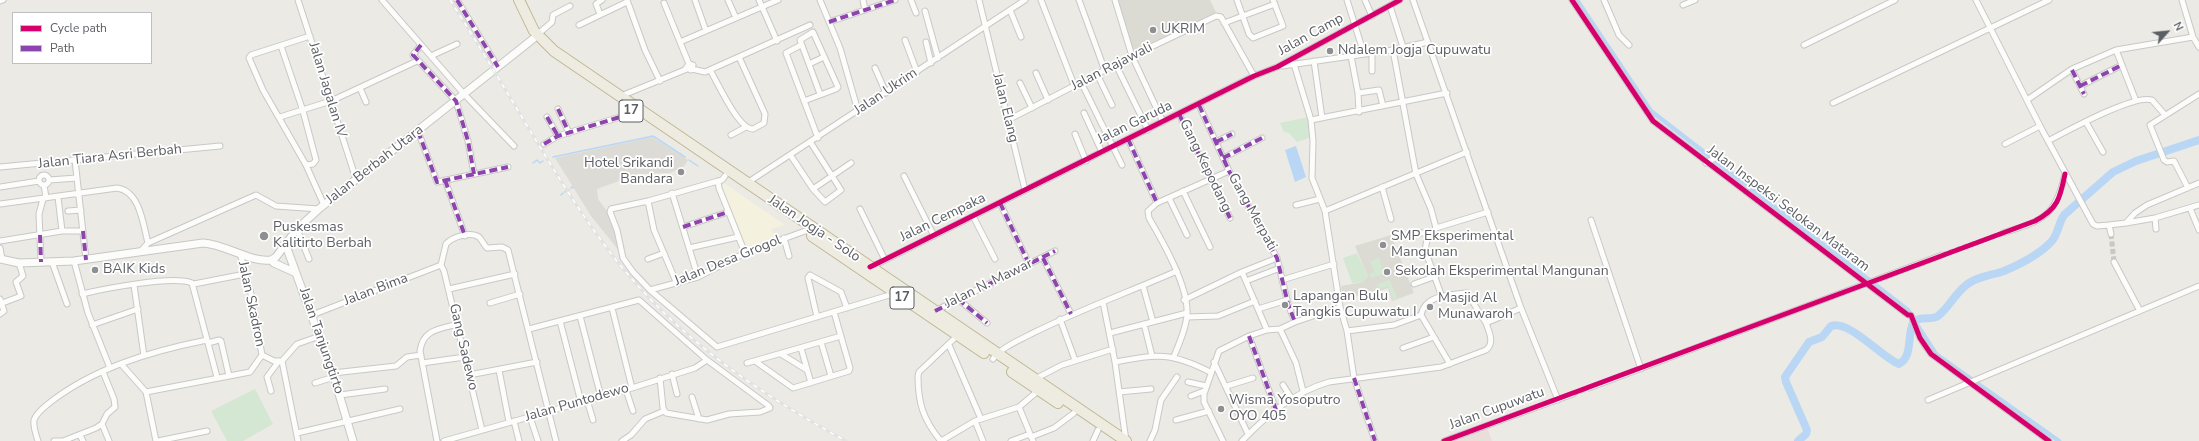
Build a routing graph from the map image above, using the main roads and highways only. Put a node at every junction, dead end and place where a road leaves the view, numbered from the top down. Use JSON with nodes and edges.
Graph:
{"nodes":[{"id":1,"x":512,"y":0,"type":"edge"},
{"id":2,"x":519,"y":0,"type":"edge"},
{"id":3,"x":535,"y":37,"type":"junction"},
{"id":4,"x":693,"y":150,"type":"junction"},
{"id":5,"x":285,"y":243,"type":"junction"},
{"id":6,"x":1,"y":259,"type":"edge"},
{"id":7,"x":271,"y":260,"type":"junction"},
{"id":8,"x":296,"y":273,"type":"junction"},
{"id":9,"x":995,"y":356,"type":"junction"},
{"id":10,"x":353,"y":441,"type":"edge"},
{"id":11,"x":1115,"y":441,"type":"edge"},
{"id":12,"x":1126,"y":441,"type":"edge"}],
"edges":[{"from":1,"to":3,"type":"highway","name":"Jalan Jogja - Solo","number":"17"},
{"from":2,"to":3,"type":"highway","name":"Jalan Jogja - Solo","number":"17"},
{"from":3,"to":4,"type":"highway","name":"Jalan Jogja - Solo","number":"17"},
{"from":3,"to":4,"type":"highway","name":"Jalan Jogja - Solo","number":"17"},
{"from":3,"to":5,"type":"main road","name":"Jalan Berbah Utara"},
{"from":4,"to":9,"type":"highway","name":"Jalan Jogja - Solo","number":"17"},
{"from":4,"to":9,"type":"highway","name":"Jalan Jogja - Solo","number":"17"},
{"from":5,"to":7,"type":"main road","name":"Jalan Berbah Utara"},
{"from":5,"to":8,"type":"main road","name":"Jalan Tanjungtirto"},
{"from":6,"to":7,"type":"main road"},
{"from":7,"to":8,"type":"main road"},
{"from":8,"to":10,"type":"main road","name":"Jalan Tanjungtirto"},
{"from":9,"to":11,"type":"highway","name":"Jalan Jogja - Solo","number":"17"},
{"from":9,"to":12,"type":"highway","name":"Jalan Jogja - Solo","number":"17"}]}
